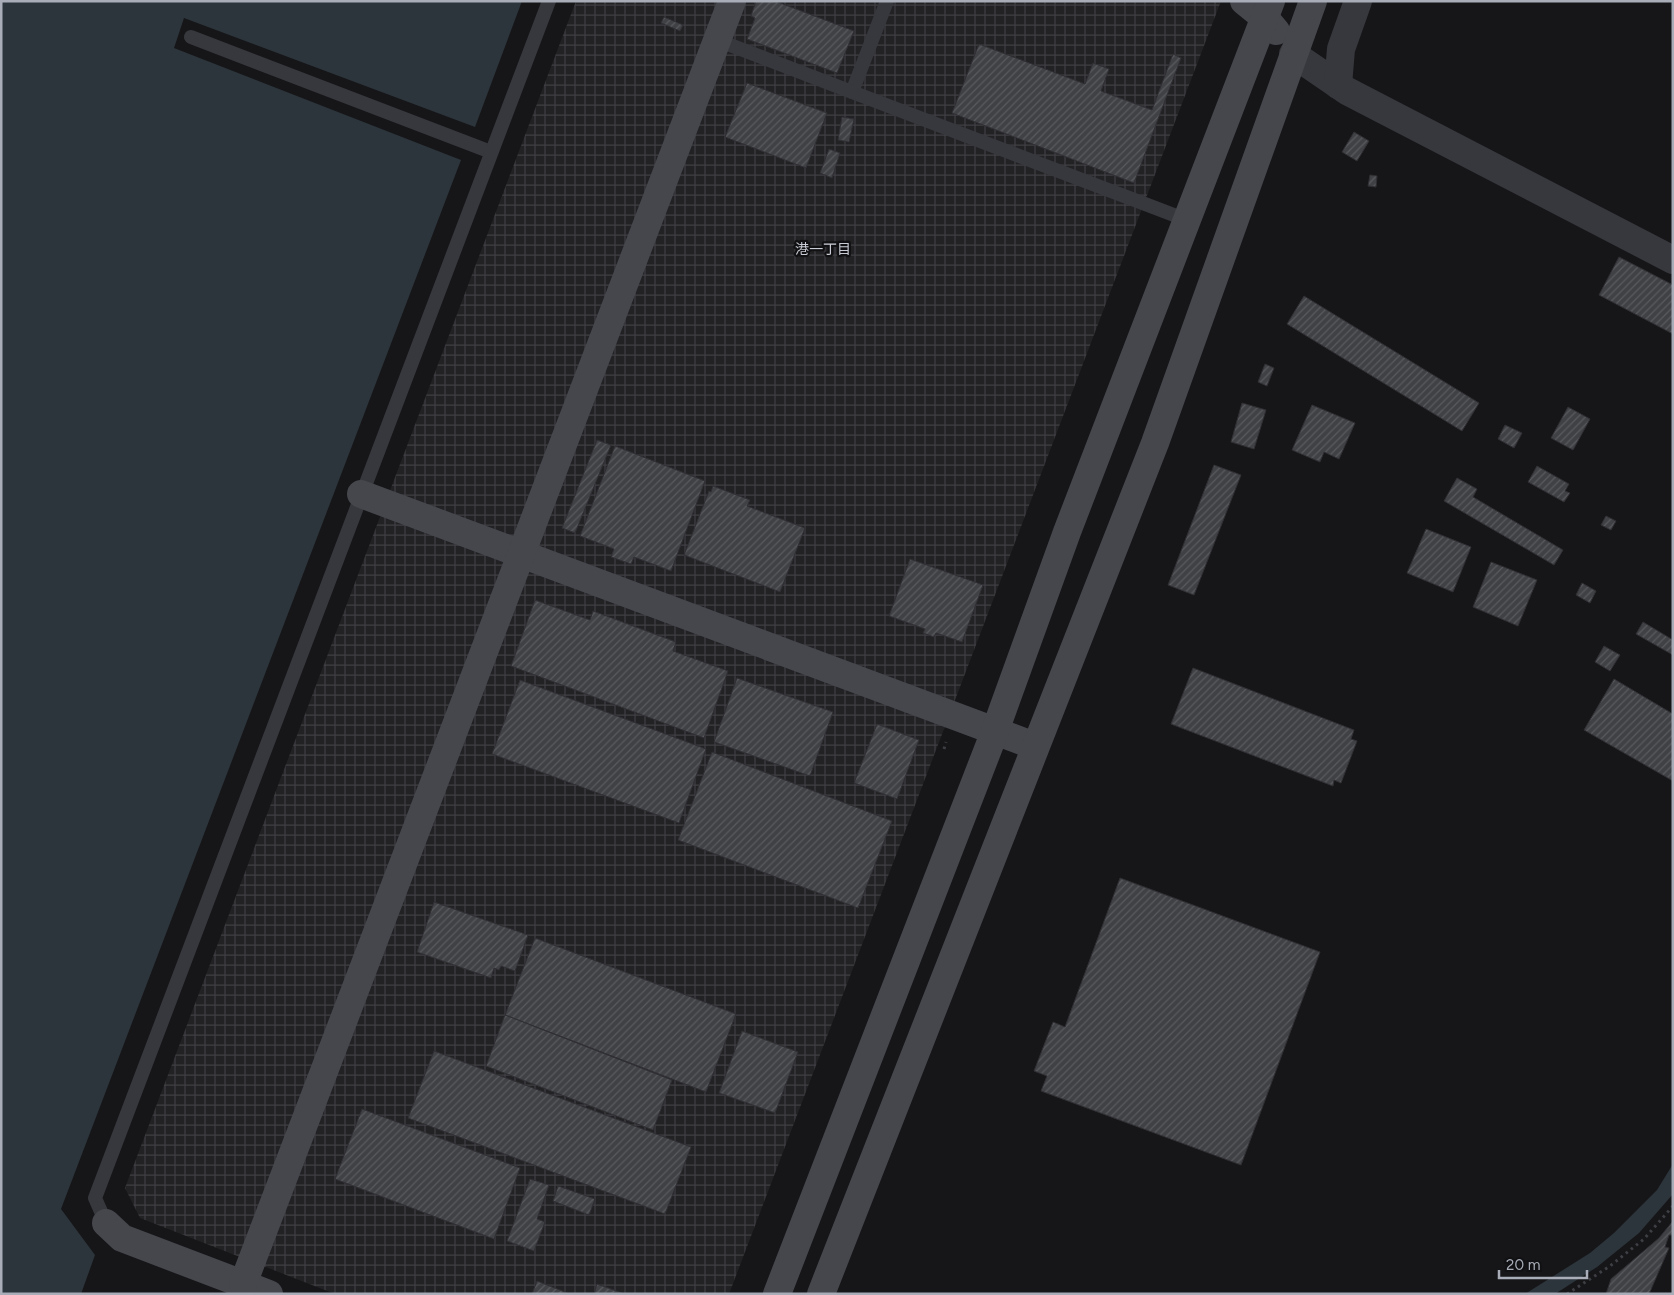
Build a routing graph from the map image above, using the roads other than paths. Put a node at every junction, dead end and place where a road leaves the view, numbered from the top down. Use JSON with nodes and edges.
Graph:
{"nodes":[{"id":1,"x":549,"y":1,"type":"edge"},
{"id":2,"x":732,"y":1,"type":"edge"},
{"id":3,"x":887,"y":1,"type":"edge"},
{"id":4,"x":1244,"y":1,"type":"edge"},
{"id":5,"x":1313,"y":1,"type":"edge"},
{"id":6,"x":1358,"y":1,"type":"edge"},
{"id":7,"x":1268,"y":10,"type":"edge"},
{"id":8,"x":191,"y":37,"type":"dead end"},
{"id":9,"x":717,"y":40,"type":"junction"},
{"id":10,"x":1293,"y":54,"type":"junction"},
{"id":11,"x":1338,"y":85,"type":"junction"},
{"id":12,"x":852,"y":92,"type":"junction"},
{"id":13,"x":491,"y":152,"type":"junction"},
{"id":14,"x":1187,"y":220,"type":"junction"},
{"id":15,"x":1673,"y":260,"type":"edge"},
{"id":16,"x":361,"y":494,"type":"junction"},
{"id":17,"x":521,"y":554,"type":"junction"},
{"id":18,"x":995,"y":731,"type":"junction"},
{"id":19,"x":1035,"y":746,"type":"junction"},
{"id":20,"x":106,"y":1223,"type":"joint"},
{"id":21,"x":243,"y":1284,"type":"junction"},
{"id":22,"x":269,"y":1294,"type":"edge"},
{"id":23,"x":777,"y":1294,"type":"edge"},
{"id":24,"x":821,"y":1294,"type":"edge"}],
"edges":[{"from":1,"to":13,"type":"lane"},
{"from":2,"to":9,"type":"street"},
{"from":3,"to":12,"type":"lane"},
{"from":4,"to":7,"type":"street"},
{"from":5,"to":10,"type":"street"},
{"from":6,"to":11,"type":"street"},
{"from":7,"to":10,"type":"street"},
{"from":7,"to":14,"type":"street"},
{"from":8,"to":13,"type":"lane"},
{"from":9,"to":12,"type":"lane"},
{"from":9,"to":17,"type":"street"},
{"from":10,"to":11,"type":"street"},
{"from":10,"to":19,"type":"street"},
{"from":11,"to":15,"type":"street"},
{"from":12,"to":14,"type":"lane"},
{"from":13,"to":16,"type":"lane"},
{"from":14,"to":18,"type":"street"},
{"from":16,"to":17,"type":"street"},
{"from":16,"to":20,"type":"lane"},
{"from":17,"to":18,"type":"street"},
{"from":17,"to":21,"type":"street"},
{"from":18,"to":19,"type":"street"},
{"from":18,"to":23,"type":"street"},
{"from":19,"to":24,"type":"street"},
{"from":20,"to":21,"type":"street"},
{"from":21,"to":22,"type":"street"}]}
